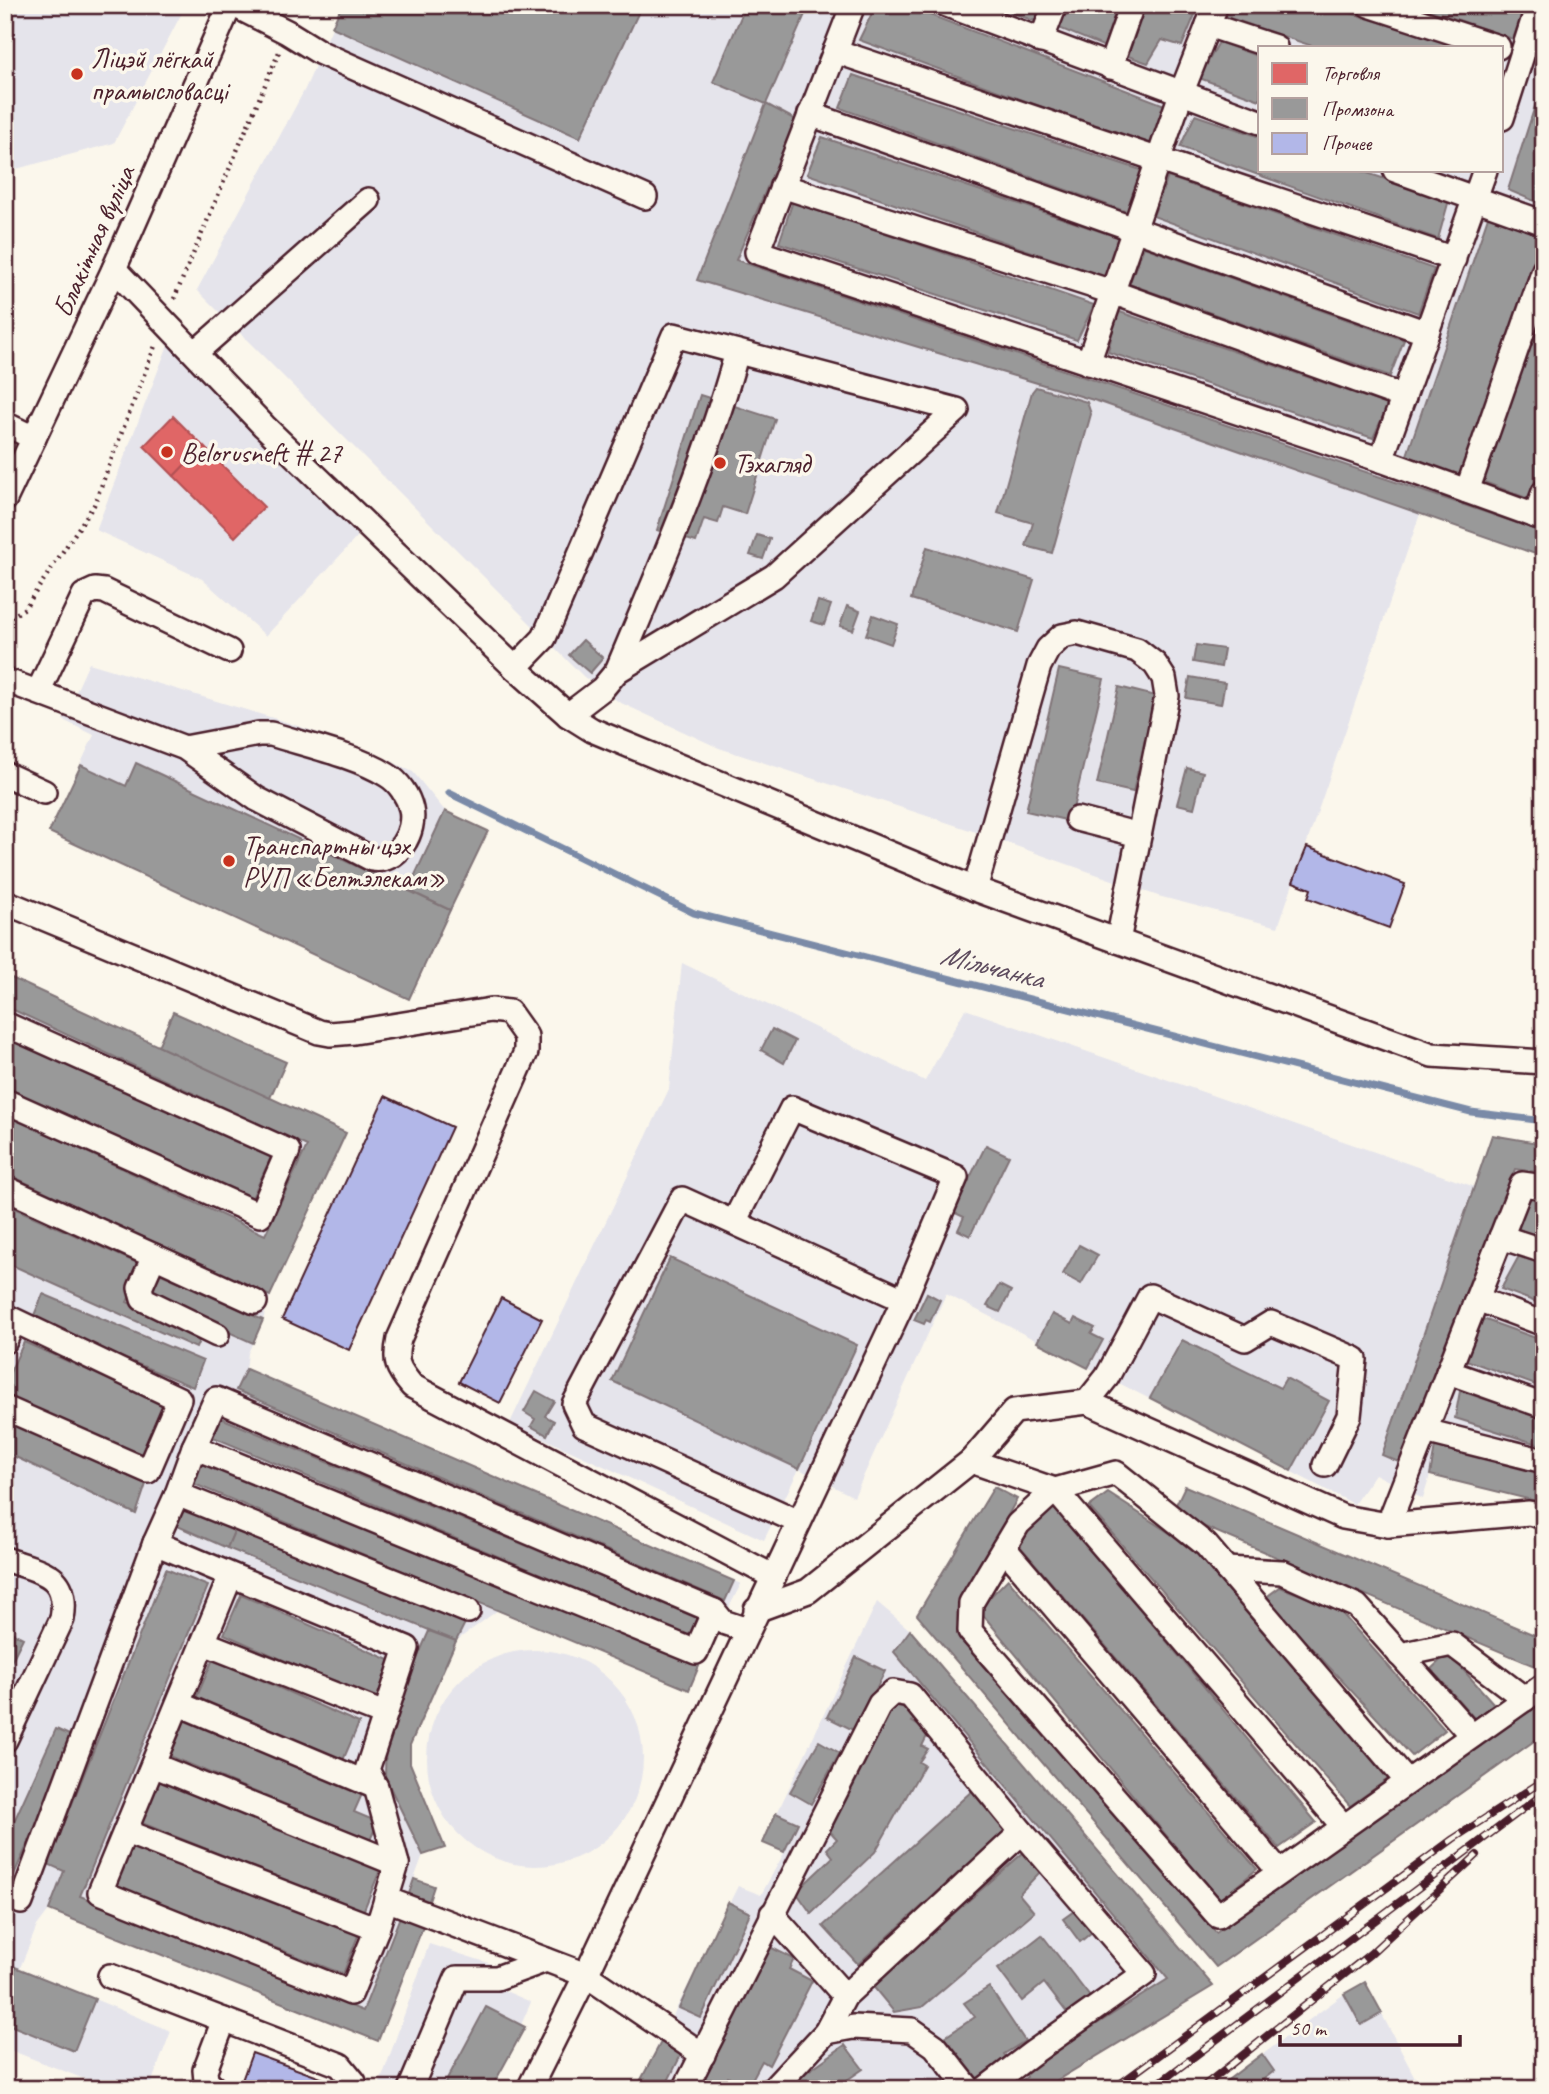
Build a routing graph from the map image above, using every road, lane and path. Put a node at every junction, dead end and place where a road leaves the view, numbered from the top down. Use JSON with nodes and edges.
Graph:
{"nodes":[{"id":1,"x":232,"y":5,"type":"edge"},
{"id":2,"x":853,"y":5,"type":"edge"},
{"id":3,"x":947,"y":5,"type":"edge"},
{"id":4,"x":1055,"y":5,"type":"edge"},
{"id":5,"x":1132,"y":5,"type":"edge"},
{"id":6,"x":1369,"y":5,"type":"edge"},
{"id":7,"x":1538,"y":5,"type":"edge"},
{"id":8,"x":973,"y":10,"type":"edge"},
{"id":9,"x":1212,"y":15,"type":"edge"},
{"id":10,"x":1041,"y":41,"type":"junction"},
{"id":11,"x":1273,"y":46,"type":"edge"},
{"id":12,"x":1495,"y":46,"type":"edge"},
{"id":13,"x":1507,"y":50,"type":"edge"},
{"id":14,"x":835,"y":51,"type":"junction"},
{"id":15,"x":1110,"y":67,"type":"junction"},
{"id":16,"x":1504,"y":91,"type":"edge"},
{"id":17,"x":1181,"y":94,"type":"junction"},
{"id":18,"x":810,"y":114,"type":"junction"},
{"id":19,"x":1258,"y":121,"type":"edge"},
{"id":20,"x":1158,"y":159,"type":"junction"},
{"id":21,"x":1401,"y":172,"type":"edge"},
{"id":22,"x":1484,"y":172,"type":"edge"},
{"id":23,"x":782,"y":186,"type":"junction"},
{"id":24,"x":645,"y":197,"type":"dead end"},
{"id":25,"x":1476,"y":198,"type":"junction"},
{"id":26,"x":368,"y":200,"type":"dead end"},
{"id":27,"x":1544,"y":223,"type":"edge"},
{"id":28,"x":1134,"y":229,"type":"junction"},
{"id":29,"x":1454,"y":259,"type":"junction"},
{"id":30,"x":114,"y":269,"type":"junction"},
{"id":31,"x":1544,"y":270,"type":"edge"},
{"id":32,"x":1112,"y":292,"type":"junction"},
{"id":33,"x":1427,"y":333,"type":"junction"},
{"id":34,"x":737,"y":352,"type":"junction"},
{"id":35,"x":195,"y":353,"type":"junction"},
{"id":36,"x":1088,"y":363,"type":"junction"},
{"id":37,"x":1404,"y":397,"type":"junction"},
{"id":38,"x":5,"y":424,"type":"edge"},
{"id":39,"x":34,"y":438,"type":"junction"},
{"id":40,"x":1381,"y":460,"type":"junction"},
{"id":41,"x":1467,"y":491,"type":"junction"},
{"id":42,"x":1544,"y":492,"type":"edge"},
{"id":43,"x":5,"y":499,"type":"edge"},
{"id":44,"x":1540,"y":517,"type":"edge"},
{"id":45,"x":229,"y":651,"type":"dead end"},
{"id":46,"x":515,"y":668,"type":"junction"},
{"id":47,"x":617,"y":671,"type":"junction"},
{"id":48,"x":5,"y":680,"type":"edge"},
{"id":49,"x":38,"y":692,"type":"junction"},
{"id":50,"x":568,"y":715,"type":"junction"},
{"id":51,"x":185,"y":748,"type":"junction"},
{"id":52,"x":5,"y":774,"type":"edge"},
{"id":53,"x":44,"y":792,"type":"dead end"},
{"id":54,"x":1077,"y":819,"type":"dead end"},
{"id":55,"x":1139,"y":835,"type":"junction"},
{"id":56,"x":975,"y":889,"type":"junction"},
{"id":57,"x":5,"y":902,"type":"edge"},
{"id":58,"x":1118,"y":941,"type":"junction"},
{"id":59,"x":5,"y":1024,"type":"edge"},
{"id":60,"x":1544,"y":1062,"type":"edge"},
{"id":61,"x":5,"y":1101,"type":"edge"},
{"id":62,"x":1544,"y":1187,"type":"edge"},
{"id":63,"x":5,"y":1188,"type":"edge"},
{"id":64,"x":734,"y":1222,"type":"junction"},
{"id":65,"x":1501,"y":1237,"type":"junction"},
{"id":66,"x":1544,"y":1251,"type":"edge"},
{"id":67,"x":154,"y":1256,"type":"junction"},
{"id":68,"x":1477,"y":1298,"type":"junction"},
{"id":69,"x":904,"y":1300,"type":"junction"},
{"id":70,"x":254,"y":1302,"type":"dead end"},
{"id":71,"x":1544,"y":1324,"type":"edge"},
{"id":72,"x":8,"y":1326,"type":"edge"},
{"id":73,"x":217,"y":1335,"type":"dead end"},
{"id":74,"x":1448,"y":1372,"type":"junction"},
{"id":75,"x":1087,"y":1402,"type":"junction"},
{"id":76,"x":1544,"y":1406,"type":"edge"},
{"id":77,"x":5,"y":1408,"type":"edge"},
{"id":78,"x":1425,"y":1431,"type":"junction"},
{"id":79,"x":194,"y":1447,"type":"junction"},
{"id":80,"x":971,"y":1461,"type":"junction"},
{"id":81,"x":1544,"y":1461,"type":"edge"},
{"id":82,"x":1325,"y":1465,"type":"dead end"},
{"id":83,"x":1055,"y":1490,"type":"junction"},
{"id":84,"x":177,"y":1494,"type":"junction"},
{"id":85,"x":1544,"y":1517,"type":"edge"},
{"id":86,"x":799,"y":1522,"type":"junction"},
{"id":87,"x":1388,"y":1525,"type":"junction"},
{"id":88,"x":155,"y":1544,"type":"junction"},
{"id":89,"x":1004,"y":1548,"type":"junction"},
{"id":90,"x":5,"y":1559,"type":"edge"},
{"id":91,"x":1226,"y":1569,"type":"junction"},
{"id":92,"x":231,"y":1575,"type":"junction"},
{"id":93,"x":772,"y":1576,"type":"junction"},
{"id":94,"x":468,"y":1611,"type":"dead end"},
{"id":95,"x":714,"y":1611,"type":"junction"},
{"id":96,"x":751,"y":1620,"type":"junction"},
{"id":97,"x":204,"y":1643,"type":"junction"},
{"id":98,"x":1400,"y":1655,"type":"junction"},
{"id":99,"x":1534,"y":1693,"type":"edge"},
{"id":100,"x":179,"y":1704,"type":"junction"},
{"id":101,"x":384,"y":1714,"type":"junction"},
{"id":102,"x":1472,"y":1736,"type":"junction"},
{"id":103,"x":5,"y":1740,"type":"edge"},
{"id":104,"x":153,"y":1765,"type":"junction"},
{"id":105,"x":1407,"y":1781,"type":"junction"},
{"id":106,"x":376,"y":1787,"type":"junction"},
{"id":107,"x":1343,"y":1826,"type":"junction"},
{"id":108,"x":126,"y":1832,"type":"junction"},
{"id":109,"x":1022,"y":1832,"type":"junction"},
{"id":110,"x":397,"y":1864,"type":"junction"},
{"id":111,"x":1279,"y":1871,"type":"junction"},
{"id":112,"x":386,"y":1899,"type":"junction"},
{"id":113,"x":21,"y":1902,"type":"dead end"},
{"id":114,"x":772,"y":1914,"type":"junction"},
{"id":115,"x":377,"y":1929,"type":"junction"},
{"id":116,"x":546,"y":1960,"type":"junction"},
{"id":117,"x":586,"y":1975,"type":"junction"},
{"id":118,"x":110,"y":1976,"type":"dead end"},
{"id":119,"x":845,"y":1996,"type":"junction"},
{"id":120,"x":223,"y":2020,"type":"junction"},
{"id":121,"x":826,"y":2032,"type":"junction"},
{"id":122,"x":704,"y":2055,"type":"junction"},
{"id":123,"x":215,"y":2089,"type":"edge"},
{"id":124,"x":354,"y":2089,"type":"edge"},
{"id":125,"x":410,"y":2089,"type":"edge"},
{"id":126,"x":529,"y":2089,"type":"edge"},
{"id":127,"x":685,"y":2089,"type":"edge"},
{"id":128,"x":773,"y":2089,"type":"edge"},
{"id":129,"x":969,"y":2089,"type":"edge"},
{"id":130,"x":985,"y":2089,"type":"edge"}],
"edges":[{"from":1,"to":24,"type":"street"},
{"from":1,"to":30,"type":"street","name":"Блакітная вуліца"},
{"from":2,"to":14,"type":"street"},
{"from":3,"to":8,"type":"street"},
{"from":4,"to":10,"type":"street"},
{"from":5,"to":15,"type":"street"},
{"from":6,"to":12,"type":"street"},
{"from":7,"to":13,"type":"street"},
{"from":8,"to":10,"type":"street"},
{"from":9,"to":11,"type":"street"},
{"from":9,"to":17,"type":"street"},
{"from":10,"to":15,"type":"street"},
{"from":13,"to":16,"type":"street"},
{"from":14,"to":18,"type":"street"},
{"from":14,"to":20,"type":"street"},
{"from":15,"to":17,"type":"street"},
{"from":17,"to":19,"type":"street"},
{"from":17,"to":20,"type":"street"},
{"from":18,"to":23,"type":"street"},
{"from":18,"to":28,"type":"street"},
{"from":20,"to":28,"type":"street"},
{"from":20,"to":29,"type":"street"},
{"from":21,"to":25,"type":"street"},
{"from":22,"to":25,"type":"street"},
{"from":23,"to":32,"type":"street"},
{"from":23,"to":36,"type":"street"},
{"from":25,"to":27,"type":"street"},
{"from":25,"to":29,"type":"street"},
{"from":26,"to":35,"type":"street"},
{"from":28,"to":32,"type":"street"},
{"from":28,"to":33,"type":"street"},
{"from":29,"to":33,"type":"street"},
{"from":30,"to":35,"type":"street"},
{"from":30,"to":39,"type":"street","name":"Блакітная вуліца"},
{"from":31,"to":41,"type":"street"},
{"from":32,"to":36,"type":"street"},
{"from":32,"to":37,"type":"street"},
{"from":33,"to":37,"type":"street"},
{"from":34,"to":46,"type":"street"},
{"from":34,"to":47,"type":"street"},
{"from":34,"to":47,"type":"street"},
{"from":35,"to":46,"type":"street"},
{"from":36,"to":40,"type":"street"},
{"from":37,"to":40,"type":"street"},
{"from":38,"to":39,"type":"street"},
{"from":39,"to":43,"type":"street","name":"Блакітная вуліца"},
{"from":40,"to":41,"type":"street"},
{"from":41,"to":44,"type":"street"},
{"from":42,"to":44,"type":"street"},
{"from":45,"to":49,"type":"street"},
{"from":46,"to":50,"type":"street"},
{"from":47,"to":50,"type":"street"},
{"from":48,"to":49,"type":"street"},
{"from":49,"to":51,"type":"street"},
{"from":50,"to":56,"type":"street"},
{"from":51,"to":51,"type":"street"},
{"from":52,"to":53,"type":"street"},
{"from":54,"to":55,"type":"street"},
{"from":55,"to":56,"type":"street"},
{"from":55,"to":58,"type":"street"},
{"from":56,"to":58,"type":"street"},
{"from":57,"to":93,"type":"street"},
{"from":58,"to":60,"type":"street"},
{"from":59,"to":61,"type":"street"},
{"from":62,"to":65,"type":"street"},
{"from":63,"to":67,"type":"street"},
{"from":64,"to":69,"type":"street"},
{"from":64,"to":69,"type":"street"},
{"from":64,"to":86,"type":"street"},
{"from":65,"to":66,"type":"street"},
{"from":65,"to":68,"type":"street"},
{"from":67,"to":70,"type":"street"},
{"from":67,"to":73,"type":"street"},
{"from":68,"to":71,"type":"street"},
{"from":68,"to":74,"type":"street"},
{"from":69,"to":86,"type":"street"},
{"from":72,"to":77,"type":"street"},
{"from":74,"to":76,"type":"street"},
{"from":74,"to":78,"type":"street"},
{"from":75,"to":80,"type":"street"},
{"from":75,"to":82,"type":"street"},
{"from":75,"to":87,"type":"street"},
{"from":78,"to":81,"type":"street"},
{"from":78,"to":87,"type":"street"},
{"from":79,"to":84,"type":"street"},
{"from":79,"to":95,"type":"street"},
{"from":79,"to":95,"type":"street"},
{"from":80,"to":83,"type":"street"},
{"from":80,"to":96,"type":"street"},
{"from":83,"to":89,"type":"street"},
{"from":83,"to":91,"type":"street"},
{"from":83,"to":107,"type":"street"},
{"from":84,"to":88,"type":"street"},
{"from":84,"to":94,"type":"street"},
{"from":85,"to":87,"type":"street"},
{"from":86,"to":93,"type":"street"},
{"from":88,"to":92,"type":"street"},
{"from":88,"to":113,"type":"street"},
{"from":89,"to":111,"type":"street"},
{"from":89,"to":111,"type":"street"},
{"from":90,"to":103,"type":"street"},
{"from":91,"to":98,"type":"street"},
{"from":91,"to":105,"type":"street"},
{"from":92,"to":97,"type":"street"},
{"from":92,"to":101,"type":"street"},
{"from":93,"to":96,"type":"street"},
{"from":95,"to":96,"type":"street"},
{"from":96,"to":117,"type":"street"},
{"from":97,"to":100,"type":"street"},
{"from":97,"to":101,"type":"street"},
{"from":98,"to":99,"type":"street"},
{"from":98,"to":102,"type":"street"},
{"from":99,"to":102,"type":"street"},
{"from":100,"to":104,"type":"street"},
{"from":100,"to":106,"type":"street"},
{"from":101,"to":106,"type":"street"},
{"from":102,"to":105,"type":"street"},
{"from":104,"to":108,"type":"street"},
{"from":104,"to":110,"type":"street"},
{"from":105,"to":107,"type":"street"},
{"from":106,"to":110,"type":"street"},
{"from":107,"to":111,"type":"street"},
{"from":108,"to":115,"type":"street"},
{"from":108,"to":115,"type":"street"},
{"from":109,"to":114,"type":"street"},
{"from":109,"to":119,"type":"street"},
{"from":109,"to":130,"type":"street"},
{"from":110,"to":112,"type":"street"},
{"from":112,"to":115,"type":"street"},
{"from":112,"to":116,"type":"street"},
{"from":114,"to":119,"type":"street"},
{"from":114,"to":122,"type":"street"},
{"from":116,"to":117,"type":"street"},
{"from":116,"to":125,"type":"street"},
{"from":117,"to":122,"type":"street"},
{"from":117,"to":126,"type":"street"},
{"from":118,"to":120,"type":"street"},
{"from":119,"to":121,"type":"street"},
{"from":120,"to":123,"type":"street"},
{"from":120,"to":124,"type":"street"},
{"from":121,"to":128,"type":"street"},
{"from":121,"to":129,"type":"street"},
{"from":122,"to":127,"type":"street"}]}
